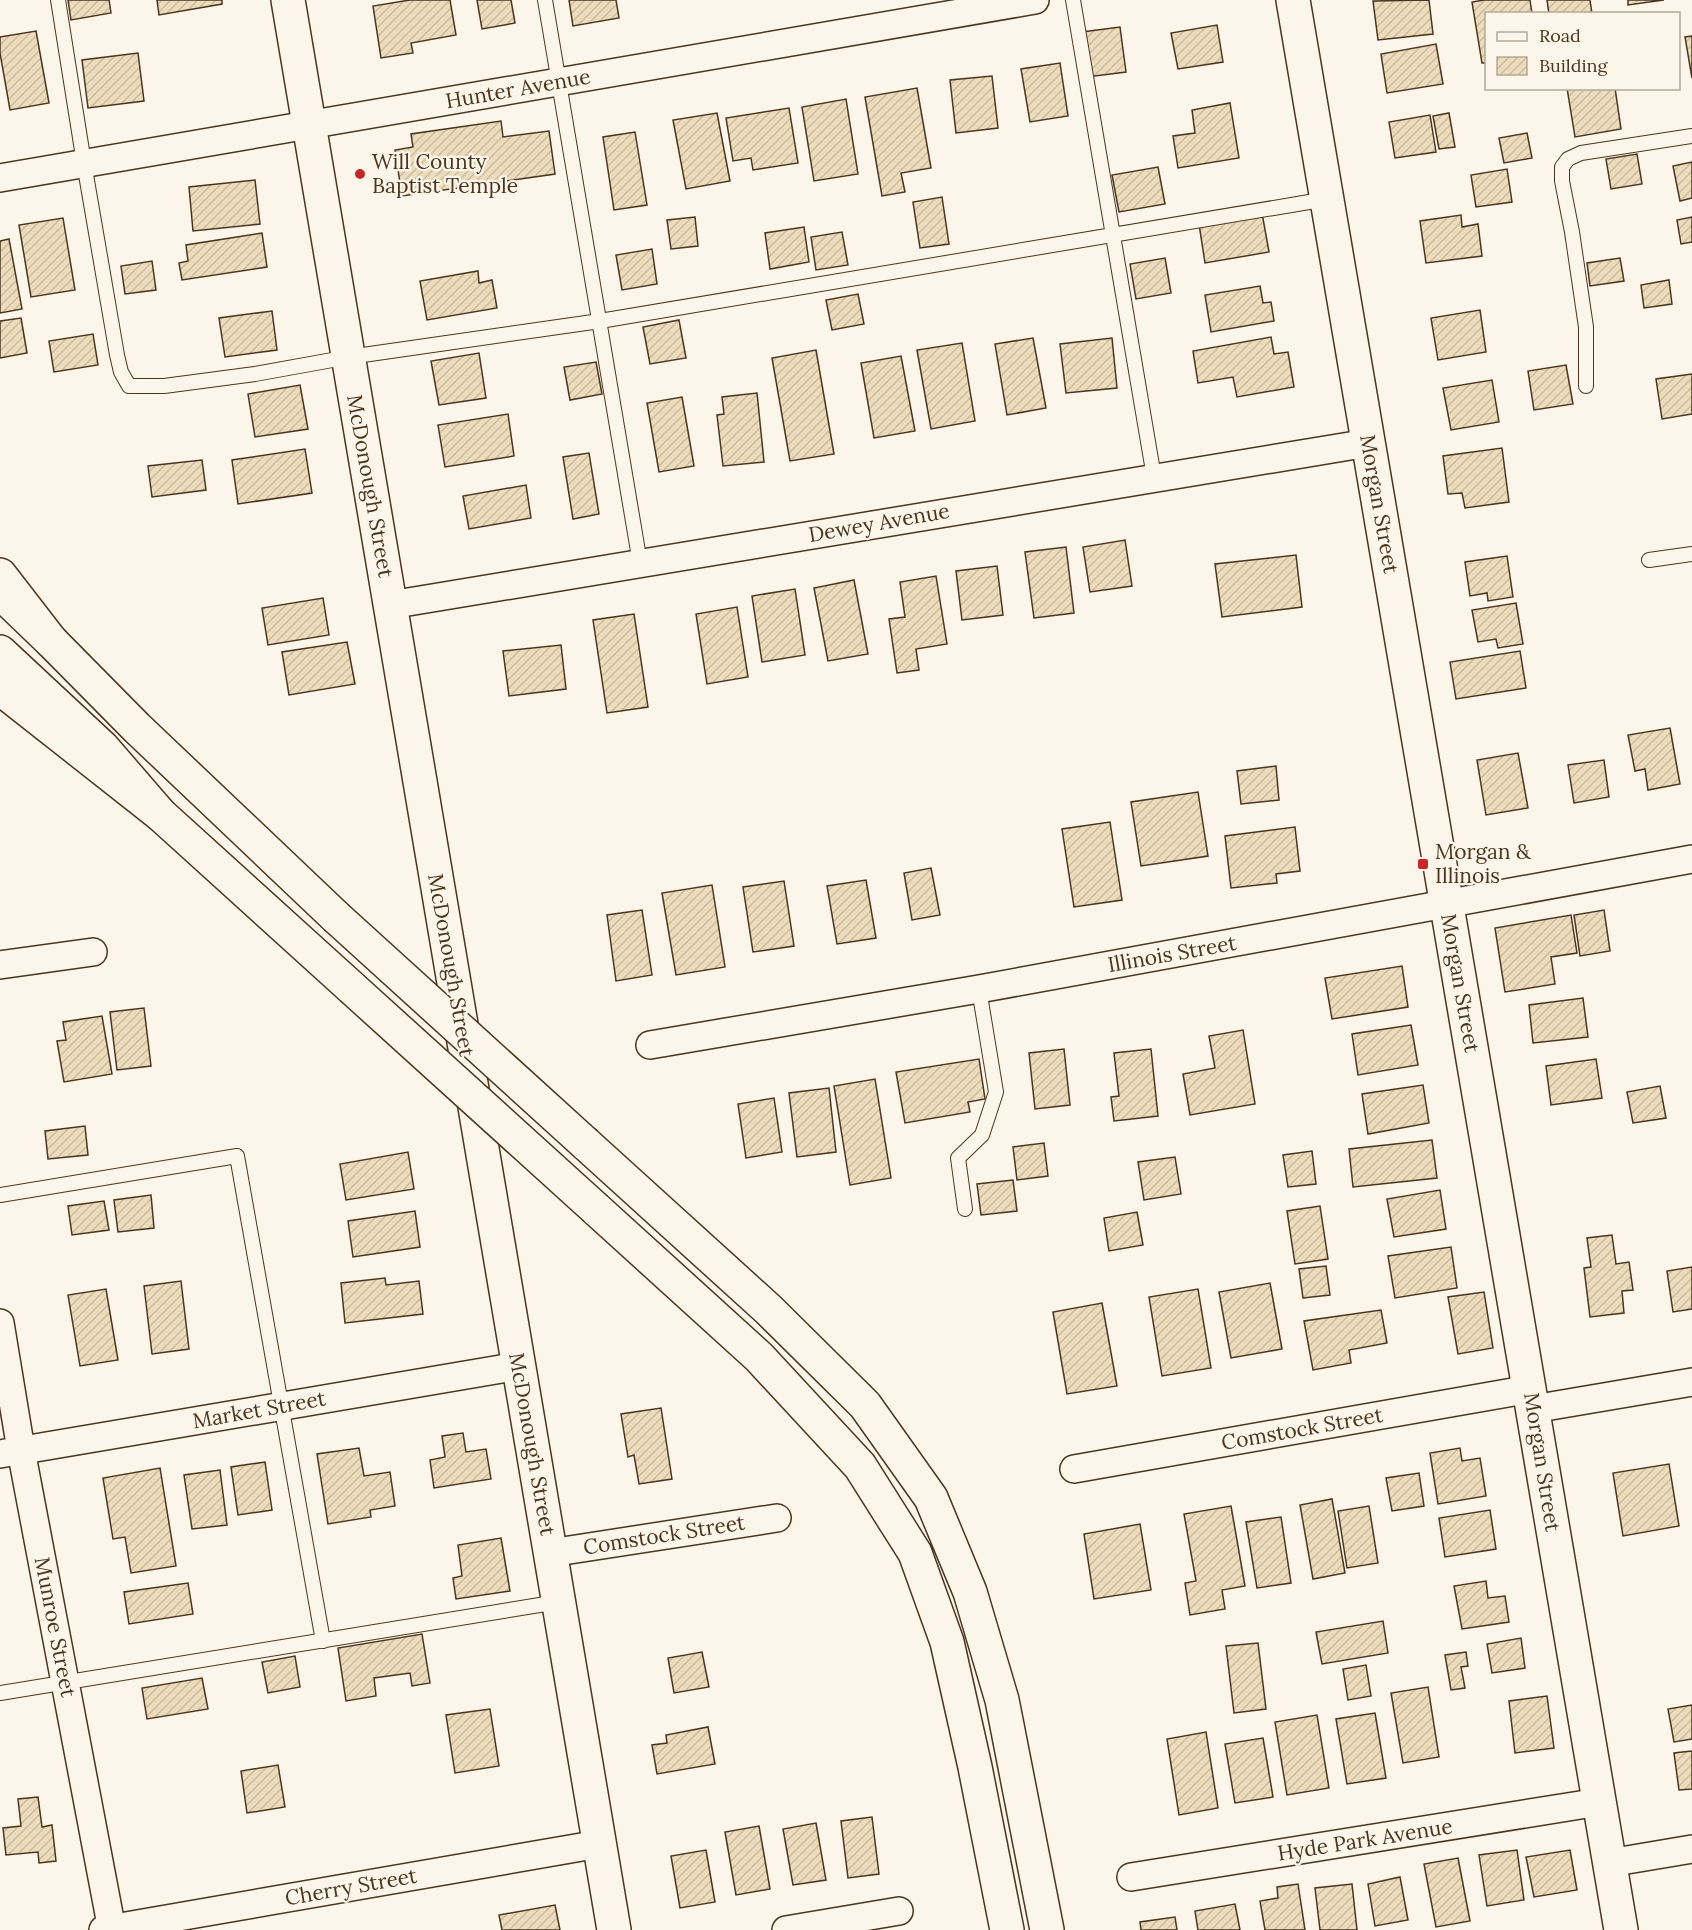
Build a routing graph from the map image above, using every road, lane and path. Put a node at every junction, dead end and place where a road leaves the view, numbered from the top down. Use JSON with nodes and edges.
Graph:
{"nodes":[{"id":1,"x":58,"y":0,"type":"edge"},
{"id":2,"x":288,"y":0,"type":"edge"},
{"id":3,"x":545,"y":0,"type":"edge"},
{"id":4,"x":1035,"y":0,"type":"edge"},
{"id":5,"x":1073,"y":0,"type":"edge"},
{"id":6,"x":1293,"y":0,"type":"edge"},
{"id":7,"x":559,"y":82,"type":"junction"},
{"id":8,"x":308,"y":125,"type":"junction"},
{"id":9,"x":1692,"y":136,"type":"edge"},
{"id":10,"x":84,"y":164,"type":"junction"},
{"id":11,"x":0,"y":178,"type":"edge"},
{"id":12,"x":1327,"y":199,"type":"junction"},
{"id":13,"x":1112,"y":235,"type":"junction"},
{"id":14,"x":600,"y":321,"type":"junction"},
{"id":15,"x":349,"y":357,"type":"junction"},
{"id":16,"x":1586,"y":386,"type":"dead end"},
{"id":17,"x":1368,"y":443,"type":"junction"},
{"id":18,"x":1154,"y":477,"type":"junction"},
{"id":19,"x":1692,"y":554,"type":"edge"},
{"id":20,"x":1649,"y":560,"type":"dead end"},
{"id":21,"x":640,"y":563,"type":"junction"},
{"id":22,"x":0,"y":575,"type":"edge"},
{"id":23,"x":0,"y":591,"type":"edge"},
{"id":24,"x":390,"y":605,"type":"junction"},
{"id":25,"x":51,"y":641,"type":"junction"},
{"id":26,"x":0,"y":652,"type":"edge"},
{"id":27,"x":0,"y":688,"type":"edge"},
{"id":28,"x":160,"y":814,"type":"junction"},
{"id":29,"x":1692,"y":859,"type":"edge"},
{"id":30,"x":1447,"y":904,"type":"junction"},
{"id":31,"x":93,"y":952,"type":"dead end"},
{"id":32,"x":0,"y":965,"type":"edge"},
{"id":33,"x":979,"y":989,"type":"junction"},
{"id":34,"x":650,"y":1045,"type":"dead end"},
{"id":35,"x":0,"y":1195,"type":"edge"},
{"id":36,"x":965,"y":1209,"type":"dead end"},
{"id":37,"x":0,"y":1323,"type":"edge"},
{"id":38,"x":519,"y":1366,"type":"junction"},
{"id":39,"x":1692,"y":1382,"type":"edge"},
{"id":40,"x":1531,"y":1399,"type":"junction"},
{"id":41,"x":280,"y":1406,"type":"junction"},
{"id":42,"x":11,"y":1452,"type":"edge"},
{"id":43,"x":1074,"y":1469,"type":"dead end"},
{"id":44,"x":777,"y":1518,"type":"dead end"},
{"id":45,"x":550,"y":1553,"type":"junction"},
{"id":46,"x":558,"y":1602,"type":"junction"},
{"id":47,"x":323,"y":1641,"type":"junction"},
{"id":48,"x":66,"y":1683,"type":"junction"},
{"id":49,"x":0,"y":1693,"type":"edge"},
{"id":50,"x":1002,"y":1700,"type":"junction"},
{"id":51,"x":1599,"y":1802,"type":"junction"},
{"id":52,"x":599,"y":1844,"type":"junction"},
{"id":53,"x":1692,"y":1849,"type":"edge"},
{"id":54,"x":1609,"y":1863,"type":"junction"},
{"id":55,"x":996,"y":1874,"type":"junction"},
{"id":56,"x":1131,"y":1877,"type":"dead end"},
{"id":57,"x":899,"y":1911,"type":"dead end"},
{"id":58,"x":109,"y":1930,"type":"edge"},
{"id":59,"x":614,"y":1930,"type":"edge"},
{"id":60,"x":786,"y":1930,"type":"edge"},
{"id":61,"x":1001,"y":1930,"type":"edge"},
{"id":62,"x":1007,"y":1930,"type":"edge"},
{"id":63,"x":1047,"y":1930,"type":"edge"},
{"id":64,"x":1064,"y":1930,"type":"edge"},
{"id":65,"x":1621,"y":1930,"type":"edge"}],
"edges":[{"from":1,"to":10,"type":"lane"},
{"from":2,"to":8,"type":"main road","name":"McDonough Street"},
{"from":3,"to":7,"type":"lane"},
{"from":4,"to":7,"type":"street","name":"Hunter Avenue"},
{"from":5,"to":13,"type":"lane"},
{"from":6,"to":12,"type":"main road","name":"Morgan Street"},
{"from":7,"to":8,"type":"street","name":"Hunter Avenue"},
{"from":7,"to":14,"type":"lane"},
{"from":8,"to":10,"type":"street","name":"Hunter Avenue"},
{"from":8,"to":15,"type":"main road","name":"McDonough Street"},
{"from":9,"to":16,"type":"lane"},
{"from":10,"to":11,"type":"street","name":"Hunter Avenue"},
{"from":10,"to":15,"type":"lane"},
{"from":12,"to":13,"type":"lane"},
{"from":12,"to":17,"type":"main road","name":"Morgan Street"},
{"from":13,"to":14,"type":"lane"},
{"from":13,"to":18,"type":"lane"},
{"from":14,"to":15,"type":"lane"},
{"from":14,"to":21,"type":"lane"},
{"from":15,"to":24,"type":"main road","name":"McDonough Street"},
{"from":17,"to":18,"type":"street","name":"Dewey Avenue"},
{"from":17,"to":30,"type":"main road","name":"Morgan Street"},
{"from":18,"to":21,"type":"street","name":"Dewey Avenue"},
{"from":19,"to":20,"type":"lane"},
{"from":21,"to":24,"type":"street","name":"Dewey Avenue"},
{"from":22,"to":25,"type":"main road"},
{"from":23,"to":25,"type":"main road"},
{"from":24,"to":38,"type":"main road","name":"McDonough Street"},
{"from":25,"to":50,"type":"main road","bridge":true},
{"from":26,"to":28,"type":"main road"},
{"from":27,"to":28,"type":"main road"},
{"from":28,"to":55,"type":"main road","bridge":true},
{"from":29,"to":30,"type":"street","name":"Illinois Street"},
{"from":30,"to":33,"type":"street","name":"Illinois Street"},
{"from":30,"to":40,"type":"main road","name":"Morgan Street"},
{"from":31,"to":32,"type":"street"},
{"from":33,"to":34,"type":"street","name":"Illinois Street"},
{"from":33,"to":36,"type":"lane"},
{"from":35,"to":41,"type":"lane"},
{"from":37,"to":42,"type":"street","name":"Munroe Street"},
{"from":38,"to":41,"type":"street","name":"Market Street"},
{"from":38,"to":45,"type":"main road","name":"McDonough Street"},
{"from":39,"to":40,"type":"street","name":"Comstock Street"},
{"from":40,"to":43,"type":"street","name":"Comstock Street"},
{"from":40,"to":51,"type":"main road","name":"Morgan Street"},
{"from":41,"to":42,"type":"street","name":"Market Street"},
{"from":41,"to":47,"type":"lane"},
{"from":42,"to":48,"type":"street","name":"Munroe Street"},
{"from":44,"to":45,"type":"street","name":"Comstock Street"},
{"from":45,"to":46,"type":"main road","name":"McDonough Street"},
{"from":46,"to":47,"type":"lane"},
{"from":46,"to":52,"type":"main road","name":"McDonough Street"},
{"from":47,"to":48,"type":"lane"},
{"from":48,"to":49,"type":"lane"},
{"from":48,"to":58,"type":"street","name":"Munroe Street"},
{"from":50,"to":63,"type":"main road"},
{"from":50,"to":64,"type":"main road"},
{"from":51,"to":54,"type":"main road","name":"Morgan Street"},
{"from":51,"to":56,"type":"street","name":"Hyde Park Avenue"},
{"from":52,"to":58,"type":"street","name":"Cherry Street"},
{"from":52,"to":59,"type":"main road","name":"McDonough Street"},
{"from":53,"to":54,"type":"street"},
{"from":54,"to":65,"type":"main road","name":"Morgan Street"},
{"from":55,"to":61,"type":"main road"},
{"from":55,"to":62,"type":"main road"},
{"from":57,"to":60,"type":"street"}]}
